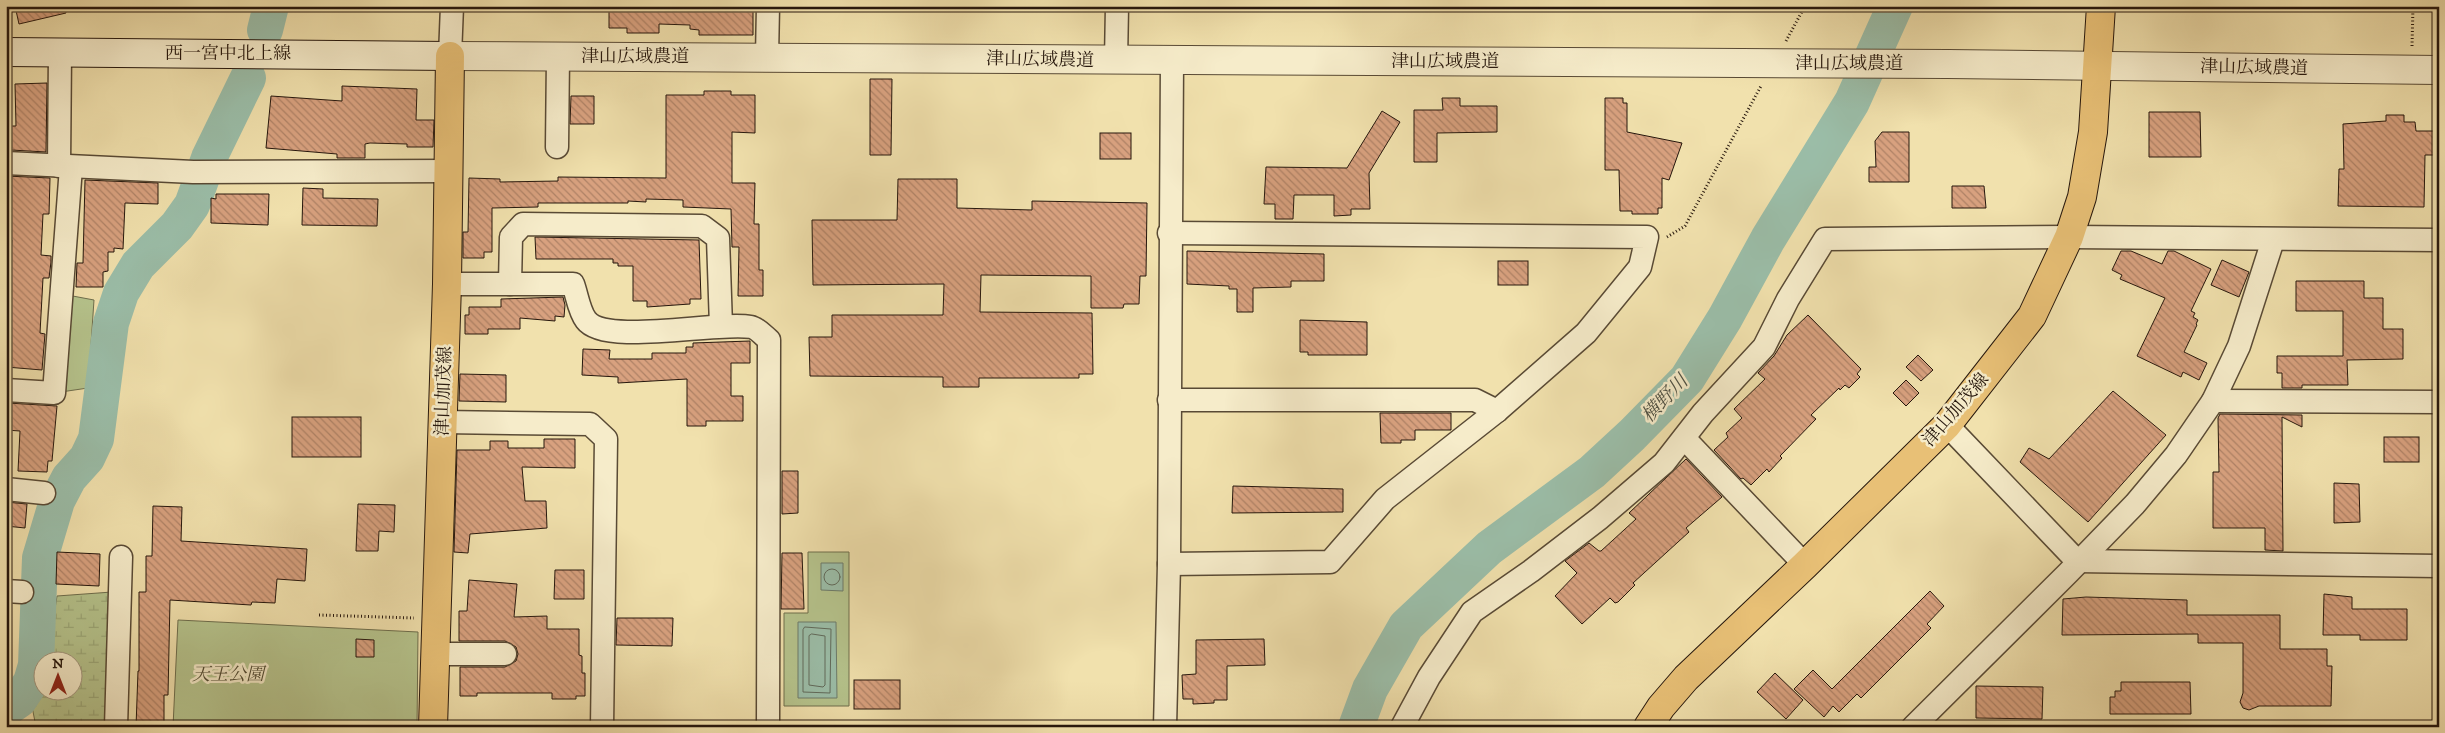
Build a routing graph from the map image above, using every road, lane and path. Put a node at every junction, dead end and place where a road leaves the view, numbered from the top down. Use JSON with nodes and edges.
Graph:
{"nodes":[{"id":1,"x":452,"y":6,"type":"edge"},
{"id":2,"x":768,"y":6,"type":"edge"},
{"id":3,"x":1118,"y":6,"type":"edge"},
{"id":4,"x":1805,"y":6,"type":"edge"},
{"id":5,"x":2100,"y":6,"type":"edge"},
{"id":6,"x":2413,"y":6,"type":"edge"},
{"id":7,"x":1782,"y":47,"type":"dead end"},
{"id":8,"x":6,"y":52,"type":"edge"},
{"id":9,"x":60,"y":52,"type":"junction"},
{"id":10,"x":450,"y":56,"type":"junction"},
{"id":11,"x":558,"y":56,"type":"junction"},
{"id":12,"x":766,"y":57,"type":"junction"},
{"id":13,"x":1116,"y":61,"type":"junction"},
{"id":14,"x":1172,"y":61,"type":"junction"},
{"id":15,"x":2098,"y":67,"type":"junction"},
{"id":16,"x":2411,"y":70,"type":"junction"},
{"id":17,"x":2439,"y":70,"type":"edge"},
{"id":18,"x":1764,"y":80,"type":"dead end"},
{"id":19,"x":557,"y":147,"type":"dead end"},
{"id":20,"x":6,"y":163,"type":"edge"},
{"id":21,"x":65,"y":166,"type":"junction"},
{"id":22,"x":450,"y":171,"type":"junction"},
{"id":23,"x":1169,"y":233,"type":"junction"},
{"id":24,"x":1647,"y":237,"type":"junction"},
{"id":25,"x":2069,"y":237,"type":"junction"},
{"id":26,"x":2273,"y":240,"type":"junction"},
{"id":27,"x":2439,"y":240,"type":"edge"},
{"id":28,"x":447,"y":284,"type":"junction"},
{"id":29,"x":510,"y":284,"type":"junction"},
{"id":30,"x":721,"y":326,"type":"junction"},
{"id":31,"x":6,"y":390,"type":"edge"},
{"id":32,"x":1169,"y":400,"type":"junction"},
{"id":33,"x":2213,"y":400,"type":"junction"},
{"id":34,"x":2439,"y":402,"type":"edge"},
{"id":35,"x":1497,"y":411,"type":"junction"},
{"id":36,"x":443,"y":422,"type":"junction"},
{"id":37,"x":1947,"y":425,"type":"junction"},
{"id":38,"x":1684,"y":438,"type":"junction"},
{"id":39,"x":6,"y":489,"type":"edge"},
{"id":40,"x":44,"y":493,"type":"dead end"},
{"id":41,"x":121,"y":557,"type":"dead end"},
{"id":42,"x":2077,"y":561,"type":"junction"},
{"id":43,"x":1169,"y":564,"type":"junction"},
{"id":44,"x":1805,"y":564,"type":"junction"},
{"id":45,"x":2439,"y":566,"type":"edge"},
{"id":46,"x":319,"y":615,"type":"dead end"},
{"id":47,"x":437,"y":619,"type":"junction"},
{"id":48,"x":436,"y":654,"type":"junction"},
{"id":49,"x":505,"y":654,"type":"dead end"},
{"id":50,"x":116,"y":727,"type":"edge"},
{"id":51,"x":433,"y":727,"type":"edge"},
{"id":52,"x":602,"y":727,"type":"edge"},
{"id":53,"x":768,"y":727,"type":"edge"},
{"id":54,"x":1165,"y":727,"type":"edge"},
{"id":55,"x":1402,"y":727,"type":"edge"},
{"id":56,"x":1648,"y":727,"type":"edge"},
{"id":57,"x":1913,"y":727,"type":"edge"}],
"edges":[{"from":1,"to":10,"type":"street"},
{"from":2,"to":12,"type":"street"},
{"from":3,"to":13,"type":"street"},
{"from":4,"to":7,"type":"path"},
{"from":5,"to":15,"type":"main road","name":"津山加茂線"},
{"from":6,"to":16,"type":"path"},
{"from":8,"to":9,"type":"street","name":"西一宮中北上線"},
{"from":9,"to":10,"type":"street","name":"西一宮中北上線"},
{"from":9,"to":21,"type":"street"},
{"from":10,"to":11,"type":"street","name":"津山広域農道"},
{"from":10,"to":22,"type":"main road","name":"津山加茂線"},
{"from":11,"to":12,"type":"street","name":"津山広域農道"},
{"from":11,"to":19,"type":"street"},
{"from":12,"to":13,"type":"street","name":"津山広域農道"},
{"from":13,"to":14,"type":"street","name":"津山広域農道"},
{"from":14,"to":15,"type":"street","name":"津山広域農道","bridge":true},
{"from":14,"to":23,"type":"street"},
{"from":15,"to":16,"type":"street","name":"津山広域農道"},
{"from":15,"to":25,"type":"main road","name":"津山加茂線"},
{"from":16,"to":17,"type":"street","name":"津山広域農道"},
{"from":18,"to":24,"type":"path"},
{"from":20,"to":21,"type":"street"},
{"from":21,"to":22,"type":"street"},
{"from":21,"to":31,"type":"street"},
{"from":22,"to":28,"type":"main road","name":"津山加茂線"},
{"from":23,"to":24,"type":"street"},
{"from":23,"to":32,"type":"street"},
{"from":24,"to":35,"type":"street"},
{"from":25,"to":26,"type":"street"},
{"from":25,"to":37,"type":"main road","name":"津山加茂線"},
{"from":25,"to":38,"type":"street"},
{"from":26,"to":27,"type":"street"},
{"from":26,"to":33,"type":"street"},
{"from":28,"to":29,"type":"street"},
{"from":28,"to":36,"type":"main road","name":"津山加茂線"},
{"from":29,"to":30,"type":"street"},
{"from":29,"to":30,"type":"street"},
{"from":30,"to":53,"type":"street"},
{"from":32,"to":35,"type":"street"},
{"from":32,"to":43,"type":"street"},
{"from":33,"to":34,"type":"street"},
{"from":33,"to":42,"type":"street"},
{"from":35,"to":43,"type":"street"},
{"from":36,"to":47,"type":"main road","name":"津山加茂線"},
{"from":36,"to":52,"type":"street"},
{"from":37,"to":42,"type":"street"},
{"from":37,"to":44,"type":"main road","name":"津山加茂線"},
{"from":38,"to":44,"type":"street"},
{"from":38,"to":55,"type":"street"},
{"from":39,"to":40,"type":"street"},
{"from":41,"to":50,"type":"street"},
{"from":42,"to":45,"type":"street"},
{"from":42,"to":57,"type":"street"},
{"from":43,"to":54,"type":"street"},
{"from":44,"to":56,"type":"main road","name":"津山加茂線"},
{"from":46,"to":47,"type":"path"},
{"from":47,"to":48,"type":"main road","name":"津山加茂線"},
{"from":48,"to":49,"type":"street"},
{"from":48,"to":51,"type":"main road","name":"津山加茂線"}]}
